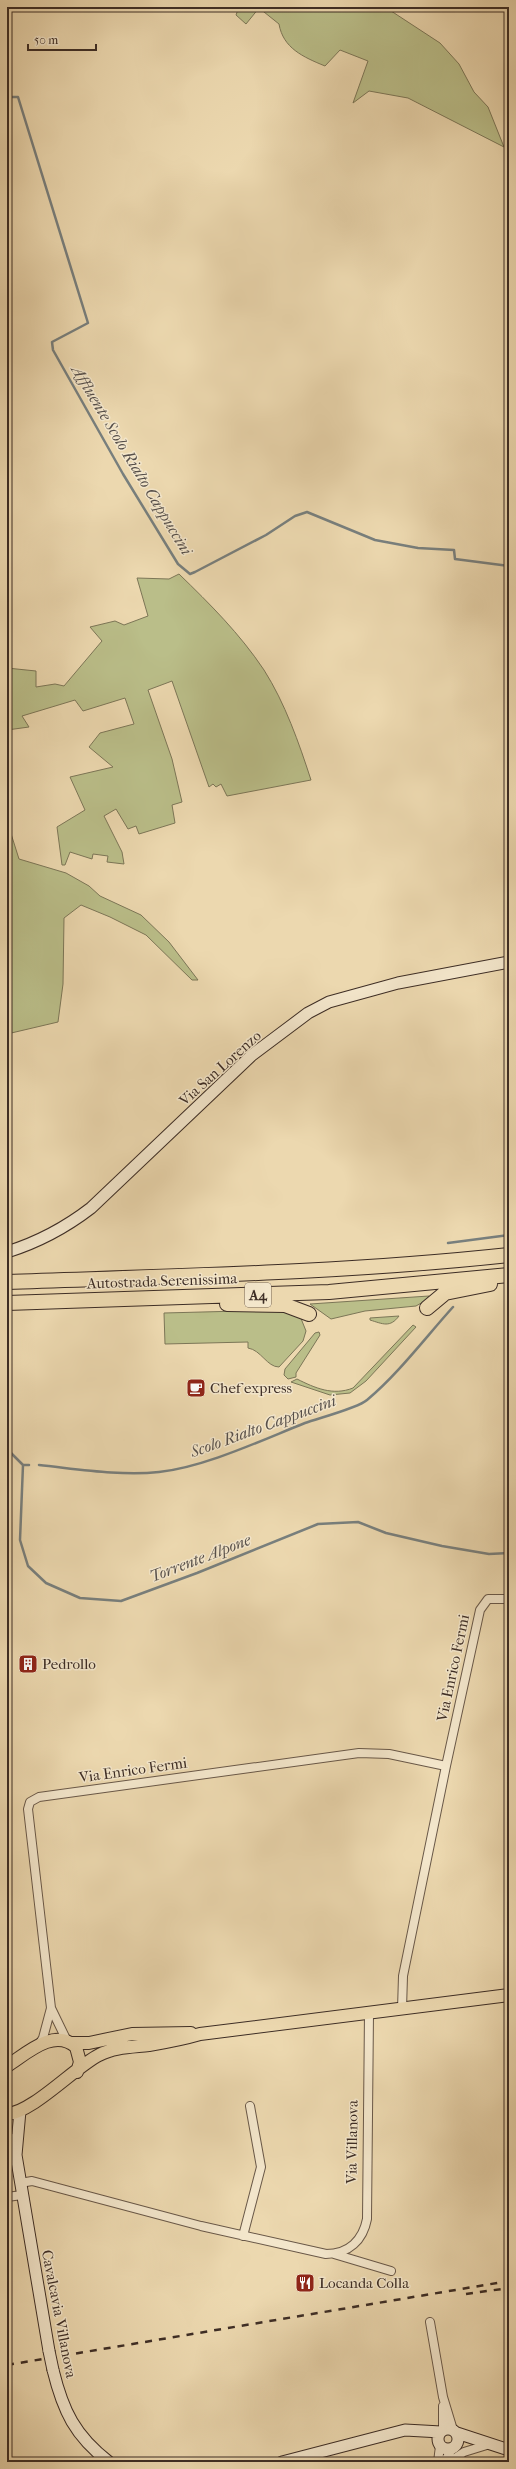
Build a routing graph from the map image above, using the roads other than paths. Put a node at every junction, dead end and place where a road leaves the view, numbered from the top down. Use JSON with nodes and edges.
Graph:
{"nodes":[{"id":1,"x":509,"y":962,"type":"edge"},
{"id":2,"x":7,"y":1252,"type":"edge"},
{"id":3,"x":509,"y":1255,"type":"edge"},
{"id":4,"x":509,"y":1276,"type":"edge"},
{"id":5,"x":7,"y":1282,"type":"edge"},
{"id":6,"x":185,"y":1297,"type":"junction"},
{"id":7,"x":7,"y":1303,"type":"edge"},
{"id":8,"x":427,"y":1308,"type":"dead end"},
{"id":9,"x":309,"y":1314,"type":"dead end"},
{"id":10,"x":509,"y":1599,"type":"edge"},
{"id":11,"x":446,"y":1766,"type":"junction"},
{"id":12,"x":509,"y":1995,"type":"edge"},
{"id":13,"x":51,"y":2008,"type":"junction"},
{"id":14,"x":402,"y":2009,"type":"junction"},
{"id":15,"x":369,"y":2013,"type":"junction"},
{"id":16,"x":200,"y":2034,"type":"junction"},
{"id":17,"x":69,"y":2042,"type":"junction"},
{"id":18,"x":38,"y":2047,"type":"junction"},
{"id":19,"x":7,"y":2066,"type":"edge"},
{"id":20,"x":77,"y":2072,"type":"junction"},
{"id":21,"x":250,"y":2106,"type":"dead end"},
{"id":22,"x":20,"y":2111,"type":"junction"},
{"id":23,"x":7,"y":2114,"type":"edge"},
{"id":24,"x":7,"y":2136,"type":"edge"},
{"id":25,"x":16,"y":2155,"type":"junction"},
{"id":26,"x":20,"y":2182,"type":"junction"},
{"id":27,"x":22,"y":2195,"type":"junction"},
{"id":28,"x":7,"y":2197,"type":"edge"},
{"id":29,"x":243,"y":2236,"type":"junction"},
{"id":30,"x":334,"y":2254,"type":"junction"},
{"id":31,"x":391,"y":2271,"type":"dead end"},
{"id":32,"x":430,"y":2322,"type":"dead end"},
{"id":33,"x":445,"y":2435,"type":"junction"},
{"id":34,"x":491,"y":2444,"type":"junction"},
{"id":35,"x":455,"y":2447,"type":"junction"},
{"id":36,"x":509,"y":2450,"type":"edge"},
{"id":37,"x":109,"y":2462,"type":"edge"},
{"id":38,"x":282,"y":2462,"type":"edge"},
{"id":39,"x":438,"y":2462,"type":"edge"},
{"id":40,"x":444,"y":2462,"type":"edge"},
{"id":41,"x":449,"y":2462,"type":"edge"}],
"edges":[{"from":1,"to":2,"type":"street","name":"Via San Lorenzo"},
{"from":3,"to":5,"type":"highway","name":"Autostrada Serenissima","number":"A4"},
{"from":4,"to":6,"type":"highway","name":"Autostrada Serenissima","number":"A4"},
{"from":4,"to":8,"type":"highway"},
{"from":6,"to":7,"type":"highway","name":"Autostrada Serenissima","number":"A4"},
{"from":6,"to":9,"type":"highway"},
{"from":10,"to":11,"type":"street","name":"Via Enrico Fermi"},
{"from":11,"to":13,"type":"street","name":"Via Enrico Fermi"},
{"from":11,"to":14,"type":"street","name":"Via Enrico Fermi"},
{"from":12,"to":14,"type":"main road"},
{"from":13,"to":17,"type":"street","name":"Via Enrico Fermi"},
{"from":13,"to":18,"type":"street","name":"Via Enrico Fermi"},
{"from":14,"to":15,"type":"main road"},
{"from":15,"to":16,"type":"main road"},
{"from":15,"to":30,"type":"street","name":"Via Villanova"},
{"from":16,"to":17,"type":"main road"},
{"from":16,"to":20,"type":"main road"},
{"from":17,"to":18,"type":"main road"},
{"from":17,"to":20,"type":"main road"},
{"from":18,"to":19,"type":"main road"},
{"from":20,"to":22,"type":"main road"},
{"from":21,"to":29,"type":"street"},
{"from":22,"to":23,"type":"main road"},
{"from":22,"to":25,"type":"street","name":"Cavalcavia Villanova"},
{"from":24,"to":25,"type":"street","name":"Cavalcavia Villanova"},
{"from":25,"to":26,"type":"street","name":"Cavalcavia Villanova"},
{"from":26,"to":27,"type":"street","name":"Cavalcavia Villanova"},
{"from":26,"to":29,"type":"street"},
{"from":27,"to":28,"type":"street"},
{"from":27,"to":37,"type":"street","name":"Cavalcavia Villanova","bridge":true},
{"from":29,"to":30,"type":"street"},
{"from":30,"to":31,"type":"street"},
{"from":32,"to":33,"type":"street"},
{"from":33,"to":34,"type":"street"},
{"from":33,"to":35,"type":"street"},
{"from":33,"to":35,"type":"street"},
{"from":33,"to":38,"type":"street"},
{"from":33,"to":39,"type":"street"},
{"from":34,"to":35,"type":"street"},
{"from":34,"to":36,"type":"street"},
{"from":34,"to":41,"type":"street"},
{"from":35,"to":40,"type":"street"}]}
